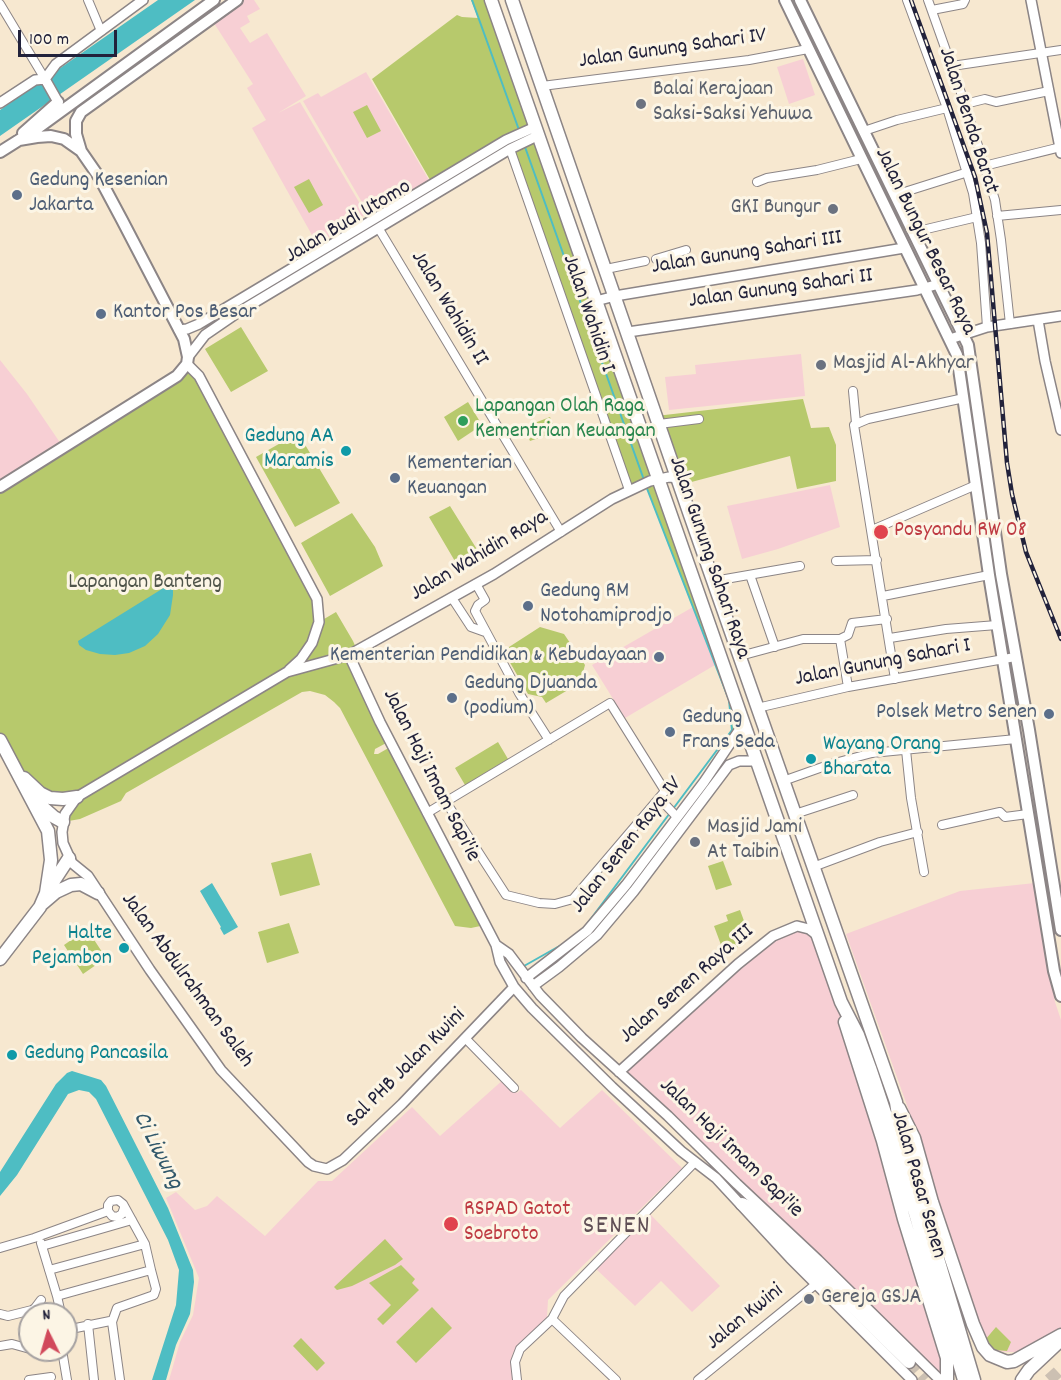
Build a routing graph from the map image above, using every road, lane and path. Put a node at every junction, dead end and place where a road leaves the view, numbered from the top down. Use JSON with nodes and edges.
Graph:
{"nodes":[{"id":1,"x":88,"y":0,"type":"edge"},
{"id":2,"x":143,"y":0,"type":"edge"},
{"id":3,"x":214,"y":0,"type":"edge"},
{"id":4,"x":237,"y":0,"type":"edge"},
{"id":5,"x":491,"y":0,"type":"edge"},
{"id":6,"x":512,"y":0,"type":"edge"},
{"id":7,"x":785,"y":0,"type":"edge"},
{"id":8,"x":800,"y":0,"type":"edge"},
{"id":9,"x":907,"y":0,"type":"edge"},
{"id":10,"x":928,"y":0,"type":"edge"},
{"id":11,"x":965,"y":0,"type":"edge"},
{"id":12,"x":1031,"y":0,"type":"edge"},
{"id":13,"x":0,"y":4,"type":"edge"},
{"id":14,"x":932,"y":9,"type":"junction"},
{"id":15,"x":101,"y":32,"type":"junction"},
{"id":16,"x":808,"y":49,"type":"junction"},
{"id":17,"x":1061,"y":50,"type":"edge"},
{"id":18,"x":1042,"y":53,"type":"junction"},
{"id":19,"x":952,"y":66,"type":"junction"},
{"id":20,"x":46,"y":79,"type":"junction"},
{"id":21,"x":542,"y":86,"type":"junction"},
{"id":22,"x":1049,"y":91,"type":"junction"},
{"id":23,"x":58,"y":100,"type":"joint"},
{"id":24,"x":0,"y":102,"type":"edge"},
{"id":25,"x":965,"y":104,"type":"junction"},
{"id":26,"x":947,"y":108,"type":"junction"},
{"id":27,"x":864,"y":131,"type":"junction"},
{"id":28,"x":534,"y":132,"type":"junction"},
{"id":29,"x":17,"y":142,"type":"junction"},
{"id":30,"x":514,"y":143,"type":"junction"},
{"id":31,"x":1061,"y":149,"type":"edge"},
{"id":32,"x":81,"y":151,"type":"junction"},
{"id":33,"x":0,"y":152,"type":"edge"},
{"id":34,"x":861,"y":159,"type":"junction"},
{"id":35,"x":984,"y":166,"type":"junction"},
{"id":36,"x":968,"y":172,"type":"junction"},
{"id":37,"x":757,"y":182,"type":"dead end"},
{"id":38,"x":895,"y":195,"type":"junction"},
{"id":39,"x":1061,"y":210,"type":"edge"},
{"id":40,"x":998,"y":216,"type":"junction"},
{"id":41,"x":907,"y":218,"type":"junction"},
{"id":42,"x":977,"y":218,"type":"junction"},
{"id":43,"x":379,"y":228,"type":"junction"},
{"id":44,"x":919,"y":240,"type":"junction"},
{"id":45,"x":686,"y":250,"type":"dead end"},
{"id":46,"x":906,"y":251,"type":"junction"},
{"id":47,"x":656,"y":259,"type":"dead end"},
{"id":48,"x":645,"y":261,"type":"dead end"},
{"id":49,"x":606,"y":269,"type":"junction"},
{"id":50,"x":939,"y":284,"type":"junction"},
{"id":51,"x":924,"y":289,"type":"junction"},
{"id":52,"x":615,"y":296,"type":"junction"},
{"id":53,"x":596,"y":301,"type":"junction"},
{"id":54,"x":1061,"y":316,"type":"edge"},
{"id":55,"x":1038,"y":320,"type":"junction"},
{"id":56,"x":1010,"y":324,"type":"junction"},
{"id":57,"x":987,"y":327,"type":"junction"},
{"id":58,"x":179,"y":330,"type":"junction"},
{"id":59,"x":628,"y":332,"type":"junction"},
{"id":60,"x":964,"y":333,"type":"junction"},
{"id":61,"x":950,"y":339,"type":"junction"},
{"id":62,"x":188,"y":360,"type":"junction"},
{"id":63,"x":852,"y":391,"type":"dead end"},
{"id":64,"x":964,"y":398,"type":"junction"},
{"id":65,"x":699,"y":419,"type":"dead end"},
{"id":66,"x":856,"y":423,"type":"junction"},
{"id":67,"x":659,"y":424,"type":"junction"},
{"id":68,"x":1061,"y":430,"type":"edge"},
{"id":69,"x":678,"y":478,"type":"junction"},
{"id":70,"x":650,"y":481,"type":"junction"},
{"id":71,"x":976,"y":485,"type":"junction"},
{"id":72,"x":0,"y":487,"type":"edge"},
{"id":73,"x":629,"y":490,"type":"junction"},
{"id":74,"x":872,"y":530,"type":"junction"},
{"id":75,"x":561,"y":532,"type":"junction"},
{"id":76,"x":877,"y":560,"type":"junction"},
{"id":77,"x":836,"y":561,"type":"dead end"},
{"id":78,"x":800,"y":566,"type":"dead end"},
{"id":79,"x":750,"y":575,"type":"junction"},
{"id":80,"x":988,"y":575,"type":"junction"},
{"id":81,"x":714,"y":581,"type":"junction"},
{"id":82,"x":476,"y":584,"type":"junction"},
{"id":83,"x":883,"y":596,"type":"junction"},
{"id":84,"x":452,"y":598,"type":"junction"},
{"id":85,"x":887,"y":619,"type":"junction"},
{"id":86,"x":997,"y":625,"type":"junction"},
{"id":87,"x":485,"y":632,"type":"junction"},
{"id":88,"x":890,"y":638,"type":"junction"},
{"id":89,"x":840,"y":639,"type":"junction"},
{"id":90,"x":775,"y":647,"type":"junction"},
{"id":91,"x":349,"y":655,"type":"junction"},
{"id":92,"x":740,"y":656,"type":"junction"},
{"id":93,"x":1016,"y":657,"type":"junction"},
{"id":94,"x":1002,"y":659,"type":"junction"},
{"id":95,"x":287,"y":672,"type":"junction"},
{"id":96,"x":895,"y":679,"type":"junction"},
{"id":97,"x":848,"y":687,"type":"junction"},
{"id":98,"x":757,"y":708,"type":"junction"},
{"id":99,"x":744,"y":723,"type":"junction"},
{"id":100,"x":1016,"y":739,"type":"junction"},
{"id":101,"x":0,"y":740,"type":"edge"},
{"id":102,"x":549,"y":740,"type":"junction"},
{"id":103,"x":906,"y":750,"type":"junction"},
{"id":104,"x":757,"y":760,"type":"junction"},
{"id":105,"x":14,"y":765,"type":"junction"},
{"id":106,"x":1037,"y":778,"type":"junction"},
{"id":107,"x":783,"y":781,"type":"junction"},
{"id":108,"x":1023,"y":781,"type":"junction"},
{"id":109,"x":702,"y":793,"type":"junction"},
{"id":110,"x":29,"y":795,"type":"junction"},
{"id":111,"x":853,"y":795,"type":"dead end"},
{"id":112,"x":77,"y":797,"type":"junction"},
{"id":113,"x":659,"y":798,"type":"junction"},
{"id":114,"x":446,"y":802,"type":"junction"},
{"id":115,"x":427,"y":813,"type":"junction"},
{"id":116,"x":795,"y":814,"type":"junction"},
{"id":117,"x":1028,"y":814,"type":"junction"},
{"id":118,"x":677,"y":817,"type":"junction"},
{"id":119,"x":63,"y":822,"type":"junction"},
{"id":120,"x":942,"y":825,"type":"dead end"},
{"id":121,"x":918,"y":832,"type":"junction"},
{"id":122,"x":69,"y":858,"type":"junction"},
{"id":123,"x":813,"y":867,"type":"junction"},
{"id":124,"x":924,"y":872,"type":"dead end"},
{"id":125,"x":630,"y":888,"type":"junction"},
{"id":126,"x":46,"y":893,"type":"junction"},
{"id":127,"x":98,"y":893,"type":"junction"},
{"id":128,"x":826,"y":904,"type":"joint"},
{"id":129,"x":40,"y":907,"type":"junction"},
{"id":130,"x":589,"y":928,"type":"junction"},
{"id":131,"x":1061,"y":930,"type":"edge"},
{"id":132,"x":817,"y":931,"type":"junction"},
{"id":133,"x":597,"y":935,"type":"junction"},
{"id":134,"x":496,"y":945,"type":"junction"},
{"id":135,"x":0,"y":960,"type":"edge"},
{"id":136,"x":530,"y":982,"type":"junction"},
{"id":137,"x":514,"y":987,"type":"junction"},
{"id":138,"x":1061,"y":996,"type":"edge"},
{"id":139,"x":841,"y":1002,"type":"junction"},
{"id":140,"x":568,"y":1024,"type":"junction"},
{"id":141,"x":558,"y":1035,"type":"junction"},
{"id":142,"x":466,"y":1039,"type":"junction"},
{"id":143,"x":619,"y":1072,"type":"junction"},
{"id":144,"x":514,"y":1088,"type":"dead end"},
{"id":145,"x":896,"y":1104,"type":"junction"},
{"id":146,"x":895,"y":1131,"type":"junction"},
{"id":147,"x":695,"y":1162,"type":"junction"},
{"id":148,"x":323,"y":1169,"type":"joint"},
{"id":149,"x":749,"y":1204,"type":"junction"},
{"id":150,"x":124,"y":1208,"type":"junction"},
{"id":151,"x":108,"y":1211,"type":"junction"},
{"id":152,"x":132,"y":1220,"type":"junction"},
{"id":153,"x":145,"y":1244,"type":"junction"},
{"id":154,"x":0,"y":1248,"type":"edge"},
{"id":155,"x":49,"y":1270,"type":"junction"},
{"id":156,"x":152,"y":1270,"type":"junction"},
{"id":157,"x":816,"y":1284,"type":"junction"},
{"id":158,"x":57,"y":1296,"type":"junction"},
{"id":159,"x":41,"y":1300,"type":"dead end"},
{"id":160,"x":58,"y":1302,"type":"edge"},
{"id":161,"x":0,"y":1314,"type":"edge"},
{"id":162,"x":552,"y":1318,"type":"junction"},
{"id":163,"x":112,"y":1322,"type":"junction"},
{"id":164,"x":88,"y":1324,"type":"junction"},
{"id":165,"x":78,"y":1327,"type":"edge"},
{"id":166,"x":1061,"y":1335,"type":"edge"},
{"id":167,"x":1061,"y":1340,"type":"edge"},
{"id":168,"x":0,"y":1346,"type":"edge"},
{"id":169,"x":18,"y":1346,"type":"edge"},
{"id":170,"x":1061,"y":1350,"type":"edge"},
{"id":171,"x":64,"y":1362,"type":"edge"},
{"id":172,"x":909,"y":1362,"type":"tunnel mouth"},
{"id":173,"x":51,"y":1377,"type":"dead end"},
{"id":174,"x":29,"y":1380,"type":"edge"},
{"id":175,"x":67,"y":1380,"type":"edge"},
{"id":176,"x":94,"y":1380,"type":"edge"},
{"id":177,"x":120,"y":1380,"type":"edge"},
{"id":178,"x":517,"y":1380,"type":"edge"},
{"id":179,"x":616,"y":1380,"type":"edge"},
{"id":180,"x":699,"y":1380,"type":"edge"},
{"id":181,"x":912,"y":1380,"type":"edge"},
{"id":182,"x":940,"y":1380,"type":"edge"},
{"id":183,"x":947,"y":1380,"type":"edge"},
{"id":184,"x":964,"y":1380,"type":"edge"},
{"id":185,"x":974,"y":1380,"type":"edge"},
{"id":186,"x":1023,"y":1380,"type":"edge"}],
"edges":[{"from":1,"to":15,"type":"street"},
{"from":2,"to":15,"type":"street"},
{"from":3,"to":29,"type":"main road"},
{"from":4,"to":32,"type":"main road"},
{"from":5,"to":28,"type":"main road","name":"Jalan Gunung Sahari Raya"},
{"from":6,"to":21,"type":"main road","name":"Jalan Gunung Sahari Raya"},
{"from":7,"to":16,"type":"main road","name":"Jalan Bungur Besar Raya"},
{"from":8,"to":27,"type":"main road","name":"Jalan Bungur Besar Raya"},
{"from":9,"to":26,"type":"street","name":"Jalan Benda Barat"},
{"from":10,"to":14,"type":"street"},
{"from":11,"to":14,"type":"street"},
{"from":12,"to":18,"type":"street"},
{"from":13,"to":20,"type":"street"},
{"from":14,"to":19,"type":"street"},
{"from":15,"to":20,"type":"street"},
{"from":16,"to":21,"type":"street","name":"Jalan Gunung Sahari IV"},
{"from":16,"to":34,"type":"main road","name":"Jalan Bungur Besar Raya"},
{"from":17,"to":18,"type":"street"},
{"from":18,"to":19,"type":"street"},
{"from":18,"to":22,"type":"street"},
{"from":19,"to":25,"type":"street"},
{"from":20,"to":23,"type":"street"},
{"from":20,"to":24,"type":"street"},
{"from":21,"to":49,"type":"main road","name":"Jalan Gunung Sahari Raya"},
{"from":22,"to":25,"type":"street"},
{"from":22,"to":31,"type":"street"},
{"from":23,"to":29,"type":"main road"},
{"from":25,"to":35,"type":"street"},
{"from":26,"to":27,"type":"street"},
{"from":26,"to":36,"type":"street","name":"Jalan Benda Barat"},
{"from":27,"to":38,"type":"main road","name":"Jalan Bungur Besar Raya"},
{"from":28,"to":30,"type":"street","name":"Jalan Budi Utomo"},
{"from":28,"to":53,"type":"main road","name":"Jalan Gunung Sahari Raya"},
{"from":29,"to":32,"type":"main road"},
{"from":29,"to":33,"type":"main road"},
{"from":30,"to":43,"type":"street","name":"Jalan Budi Utomo"},
{"from":30,"to":58,"type":"street","name":"Jalan Budi Utomo"},
{"from":30,"to":73,"type":"street","name":"Jalan Wahidin I"},
{"from":31,"to":35,"type":"street"},
{"from":32,"to":58,"type":"main road"},
{"from":34,"to":37,"type":"street"},
{"from":34,"to":46,"type":"main road","name":"Jalan Bungur Besar Raya"},
{"from":35,"to":40,"type":"street"},
{"from":36,"to":38,"type":"street"},
{"from":36,"to":42,"type":"street","name":"Jalan Benda Barat"},
{"from":38,"to":41,"type":"main road","name":"Jalan Bungur Besar Raya"},
{"from":39,"to":40,"type":"street"},
{"from":40,"to":56,"type":"street"},
{"from":41,"to":44,"type":"main road","name":"Jalan Bungur Besar Raya"},
{"from":41,"to":46,"type":"main road"},
{"from":42,"to":44,"type":"street"},
{"from":42,"to":57,"type":"street","name":"Jalan Benda Barat"},
{"from":43,"to":62,"type":"street","name":"Jalan Budi Utomo"},
{"from":43,"to":75,"type":"street","name":"Jalan Wahidin II"},
{"from":44,"to":46,"type":"main road"},
{"from":44,"to":50,"type":"main road","name":"Jalan Bungur Besar Raya"},
{"from":45,"to":47,"type":"street"},
{"from":46,"to":51,"type":"main road","name":"Jalan Bungur Besar Raya"},
{"from":46,"to":52,"type":"street","name":"Jalan Gunung Sahari III"},
{"from":48,"to":49,"type":"street"},
{"from":49,"to":52,"type":"main road","name":"Jalan Gunung Sahari Raya"},
{"from":50,"to":51,"type":"street","name":"Jalan Gunung Sahari II"},
{"from":50,"to":60,"type":"main road","name":"Jalan Bungur Besar Raya"},
{"from":51,"to":59,"type":"street","name":"Jalan Gunung Sahari II"},
{"from":51,"to":61,"type":"main road","name":"Jalan Bungur Besar Raya"},
{"from":52,"to":53,"type":"street","name":"Jalan Gunung Sahari III"},
{"from":52,"to":59,"type":"main road","name":"Jalan Gunung Sahari Raya"},
{"from":53,"to":70,"type":"main road","name":"Jalan Gunung Sahari Raya"},
{"from":54,"to":55,"type":"street"},
{"from":55,"to":56,"type":"street"},
{"from":55,"to":68,"type":"street"},
{"from":56,"to":57,"type":"street"},
{"from":57,"to":60,"type":"street"},
{"from":58,"to":62,"type":"main road"},
{"from":59,"to":67,"type":"main road","name":"Jalan Gunung Sahari Raya"},
{"from":60,"to":61,"type":"street"},
{"from":60,"to":93,"type":"main road","name":"Jalan Bungur Besar Raya"},
{"from":61,"to":64,"type":"main road","name":"Jalan Bungur Besar Raya"},
{"from":62,"to":72,"type":"main road"},
{"from":62,"to":95,"type":"street"},
{"from":63,"to":66,"type":"street"},
{"from":64,"to":66,"type":"street"},
{"from":64,"to":71,"type":"main road","name":"Jalan Bungur Besar Raya"},
{"from":65,"to":67,"type":"street"},
{"from":66,"to":74,"type":"street"},
{"from":67,"to":69,"type":"main road","name":"Jalan Gunung Sahari Raya"},
{"from":69,"to":70,"type":"street"},
{"from":69,"to":81,"type":"main road","name":"Jalan Gunung Sahari Raya"},
{"from":70,"to":73,"type":"street","name":"Jalan Wahidin Raya"},
{"from":70,"to":99,"type":"main road","name":"Jalan Gunung Sahari Raya"},
{"from":71,"to":74,"type":"street"},
{"from":71,"to":80,"type":"main road","name":"Jalan Bungur Besar Raya"},
{"from":73,"to":75,"type":"street","name":"Jalan Wahidin Raya"},
{"from":74,"to":76,"type":"street"},
{"from":75,"to":82,"type":"street","name":"Jalan Wahidin Raya"},
{"from":76,"to":77,"type":"street"},
{"from":76,"to":83,"type":"street"},
{"from":78,"to":79,"type":"street"},
{"from":79,"to":81,"type":"street"},
{"from":79,"to":90,"type":"street"},
{"from":80,"to":83,"type":"street"},
{"from":80,"to":86,"type":"main road","name":"Jalan Bungur Besar Raya"},
{"from":81,"to":92,"type":"main road","name":"Jalan Gunung Sahari Raya"},
{"from":82,"to":84,"type":"street","name":"Jalan Wahidin Raya"},
{"from":82,"to":87,"type":"street"},
{"from":83,"to":85,"type":"street"},
{"from":84,"to":87,"type":"street"},
{"from":84,"to":91,"type":"street","name":"Jalan Wahidin Raya"},
{"from":85,"to":88,"type":"street"},
{"from":85,"to":89,"type":"street"},
{"from":86,"to":88,"type":"street"},
{"from":86,"to":94,"type":"main road","name":"Jalan Bungur Besar Raya"},
{"from":87,"to":102,"type":"street"},
{"from":88,"to":96,"type":"street"},
{"from":89,"to":90,"type":"street"},
{"from":89,"to":97,"type":"street"},
{"from":90,"to":92,"type":"street"},
{"from":91,"to":95,"type":"street","name":"Jalan Wahidin Raya"},
{"from":91,"to":115,"type":"street","name":"Jalan Haji Imam Sapi'ie"},
{"from":92,"to":98,"type":"main road","name":"Jalan Gunung Sahari Raya"},
{"from":93,"to":94,"type":"street","name":"Jalan Gunung Sahari I"},
{"from":93,"to":106,"type":"main road"},
{"from":94,"to":96,"type":"street","name":"Jalan Gunung Sahari I"},
{"from":94,"to":100,"type":"main road"},
{"from":95,"to":112,"type":"street"},
{"from":96,"to":97,"type":"street","name":"Jalan Gunung Sahari I"},
{"from":97,"to":98,"type":"street","name":"Jalan Gunung Sahari I"},
{"from":98,"to":107,"type":"main road","name":"Jalan Gunung Sahari Raya"},
{"from":99,"to":104,"type":"main road","name":"Jalan Gunung Sahari Raya"},
{"from":99,"to":109,"type":"street","name":"Jalan Senen Raya IV"},
{"from":100,"to":103,"type":"street"},
{"from":100,"to":108,"type":"main road"},
{"from":101,"to":105,"type":"main road"},
{"from":102,"to":113,"type":"street"},
{"from":102,"to":114,"type":"street"},
{"from":103,"to":107,"type":"street"},
{"from":103,"to":121,"type":"street"},
{"from":104,"to":109,"type":"street","name":"Jalan Senen Raya IV"},
{"from":104,"to":132,"type":"main road","name":"Jalan Gunung Sahari Raya"},
{"from":105,"to":110,"type":"main road"},
{"from":105,"to":112,"type":"main road"},
{"from":106,"to":108,"type":"main road"},
{"from":106,"to":131,"type":"main road"},
{"from":107,"to":116,"type":"main road","name":"Jalan Gunung Sahari Raya"},
{"from":108,"to":117,"type":"main road"},
{"from":109,"to":118,"type":"street","name":"Jalan Senen Raya IV"},
{"from":109,"to":125,"type":"street","name":"Jalan Senen Raya IV"},
{"from":110,"to":119,"type":"main road"},
{"from":110,"to":126,"type":"main road"},
{"from":111,"to":116,"type":"street"},
{"from":112,"to":119,"type":"street"},
{"from":113,"to":114,"type":"street"},
{"from":113,"to":118,"type":"street"},
{"from":114,"to":115,"type":"street"},
{"from":115,"to":134,"type":"street","name":"Jalan Haji Imam Sapi'ie"},
{"from":116,"to":123,"type":"main road","name":"Jalan Gunung Sahari Raya"},
{"from":117,"to":120,"type":"street"},
{"from":117,"to":138,"type":"main road"},
{"from":118,"to":125,"type":"street","name":"Jalan Senen Raya IV"},
{"from":119,"to":122,"type":"street"},
{"from":121,"to":123,"type":"street"},
{"from":121,"to":124,"type":"street"},
{"from":122,"to":126,"type":"main road"},
{"from":122,"to":127,"type":"street","name":"Jalan Abdulrahman Saleh"},
{"from":123,"to":128,"type":"main road","name":"Jalan Gunung Sahari Raya"},
{"from":125,"to":130,"type":"street","name":"Jalan Senen Raya IV"},
{"from":125,"to":133,"type":"street","name":"Jalan Senen Raya IV"},
{"from":126,"to":129,"type":"main road"},
{"from":127,"to":129,"type":"main road"},
{"from":127,"to":148,"type":"street","name":"Jalan Abdulrahman Saleh"},
{"from":128,"to":145,"type":"main road","name":"Jalan Pasar Senen"},
{"from":129,"to":135,"type":"main road"},
{"from":130,"to":133,"type":"street"},
{"from":130,"to":136,"type":"street","name":"Jalan Senen Raya IV"},
{"from":132,"to":139,"type":"main road","name":"Jalan Pasar Senen"},
{"from":132,"to":143,"type":"street","name":"Jalan Senen Raya III"},
{"from":133,"to":136,"type":"street","name":"Jalan Senen Raya IV"},
{"from":134,"to":136,"type":"street","name":"Jalan Haji Imam Sapi'ie"},
{"from":134,"to":137,"type":"street","name":"Jalan Haji Imam Sapi'ie"},
{"from":136,"to":140,"type":"street","name":"Jalan Haji Imam Sapi'ie"},
{"from":137,"to":141,"type":"street","name":"Jalan Haji Imam Sapi'ie"},
{"from":137,"to":142,"type":"street","name":"Sal PHB Jalan Kwini"},
{"from":139,"to":146,"type":"main road","name":"Jalan Pasar Senen"},
{"from":139,"to":183,"type":"main road","name":"Jalan Pasar Senen"},
{"from":140,"to":141,"type":"street"},
{"from":140,"to":143,"type":"street","name":"Jalan Haji Imam Sapi'ie"},
{"from":141,"to":147,"type":"street","name":"Jalan Haji Imam Sapi'ie"},
{"from":142,"to":144,"type":"street"},
{"from":142,"to":148,"type":"street","name":"Sal PHB Jalan Kwini"},
{"from":143,"to":149,"type":"street","name":"Jalan Haji Imam Sapi'ie"},
{"from":145,"to":146,"type":"main road","name":"Jalan Pasar Senen"},
{"from":145,"to":166,"type":"main road"},
{"from":146,"to":184,"type":"main road"},
{"from":146,"to":185,"type":"main road"},
{"from":147,"to":149,"type":"street","name":"Jalan Haji Imam Sapi'ie"},
{"from":147,"to":162,"type":"street"},
{"from":149,"to":157,"type":"street","name":"Jalan Haji Imam Sapi'ie"},
{"from":149,"to":172,"type":"main road"},
{"from":149,"to":182,"type":"street","name":"Jalan Haji Imam Sapi'ie"},
{"from":150,"to":151,"type":"street"},
{"from":150,"to":151,"type":"street"},
{"from":150,"to":152,"type":"street"},
{"from":151,"to":154,"type":"street"},
{"from":152,"to":153,"type":"street"},
{"from":152,"to":155,"type":"street"},
{"from":153,"to":155,"type":"street"},
{"from":153,"to":156,"type":"street"},
{"from":155,"to":158,"type":"street"},
{"from":156,"to":158,"type":"street"},
{"from":156,"to":163,"type":"street"},
{"from":157,"to":180,"type":"street","name":"Jalan Kwini"},
{"from":157,"to":181,"type":"street","name":"Jalan Haji Imam Sapi'ie"},
{"from":158,"to":160,"type":"street"},
{"from":159,"to":161,"type":"street"},
{"from":162,"to":178,"type":"street"},
{"from":162,"to":179,"type":"street"},
{"from":163,"to":164,"type":"street"},
{"from":163,"to":177,"type":"street"},
{"from":164,"to":165,"type":"street"},
{"from":164,"to":176,"type":"street"},
{"from":167,"to":186,"type":"main road"},
{"from":168,"to":169,"type":"street"},
{"from":170,"to":186,"type":"main road"},
{"from":171,"to":175,"type":"street"},
{"from":173,"to":174,"type":"street"}]}
